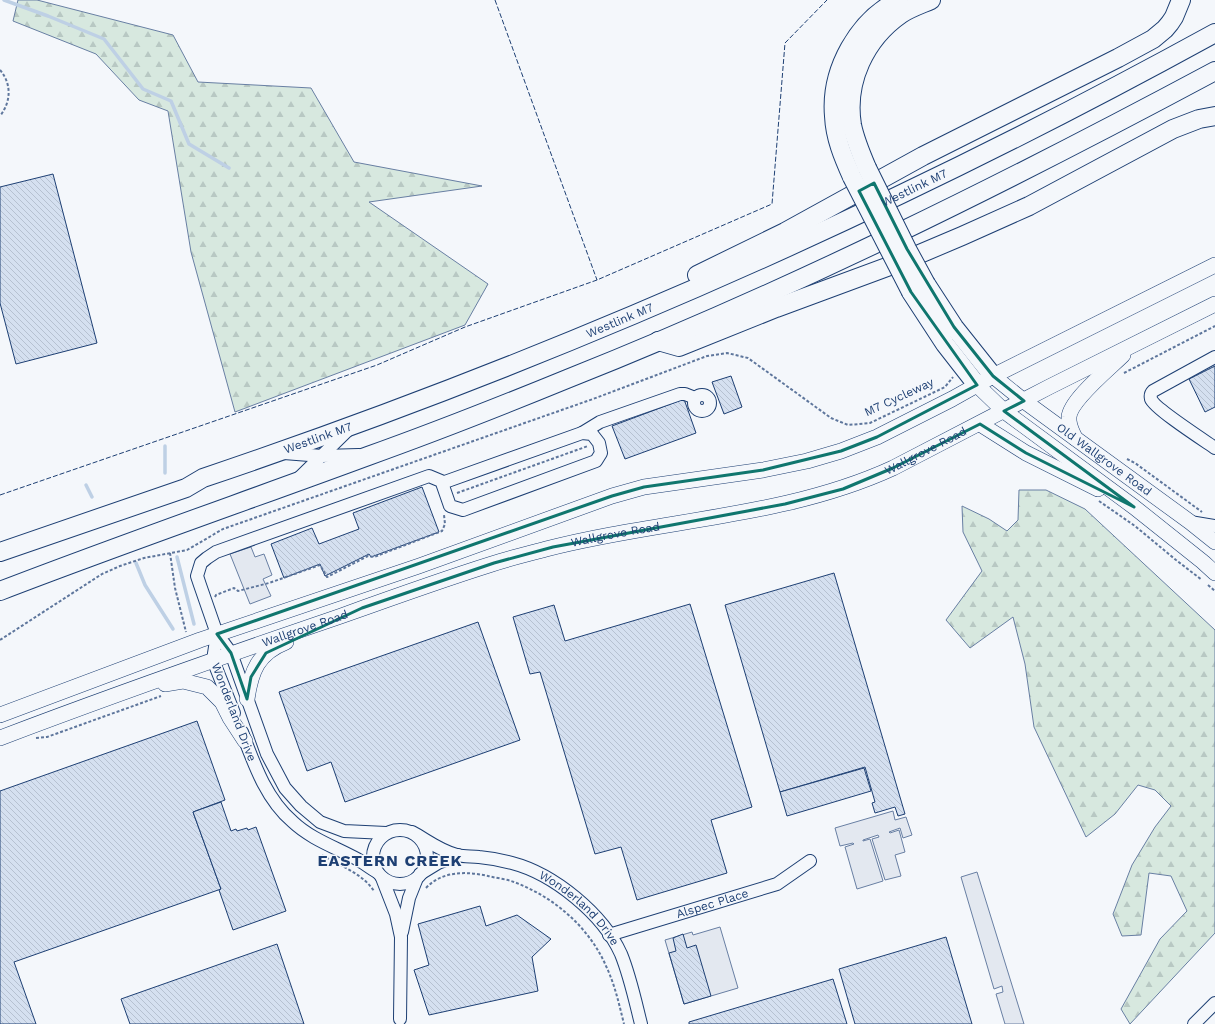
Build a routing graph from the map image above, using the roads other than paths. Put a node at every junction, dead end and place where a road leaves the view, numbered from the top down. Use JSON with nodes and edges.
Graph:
{"nodes":[{"id":1,"x":899,"y":0,"type":"edge"},
{"id":2,"x":932,"y":0,"type":"edge"},
{"id":3,"x":1180,"y":0,"type":"edge"},
{"id":4,"x":1215,"y":34,"type":"edge"},
{"id":5,"x":1215,"y":71,"type":"edge"},
{"id":6,"x":1215,"y":116,"type":"edge"},
{"id":7,"x":860,"y":172,"type":"junction"},
{"id":8,"x":755,"y":255,"type":"junction"},
{"id":9,"x":1215,"y":265,"type":"edge"},
{"id":10,"x":919,"y":288,"type":"junction"},
{"id":11,"x":773,"y":300,"type":"junction"},
{"id":12,"x":1215,"y":304,"type":"edge"},
{"id":13,"x":1134,"y":344,"type":"junction"},
{"id":14,"x":1215,"y":357,"type":"edge"},
{"id":15,"x":993,"y":376,"type":"junction"},
{"id":16,"x":977,"y":385,"type":"junction"},
{"id":17,"x":695,"y":398,"type":"dead end"},
{"id":18,"x":1024,"y":401,"type":"junction"},
{"id":19,"x":1004,"y":411,"type":"junction"},
{"id":20,"x":976,"y":426,"type":"junction"},
{"id":21,"x":351,"y":427,"type":"junction"},
{"id":22,"x":582,"y":433,"type":"junction"},
{"id":23,"x":1074,"y":438,"type":"junction"},
{"id":24,"x":1215,"y":448,"type":"edge"},
{"id":25,"x":279,"y":453,"type":"junction"},
{"id":26,"x":373,"y":455,"type":"junction"},
{"id":27,"x":322,"y":456,"type":"junction"},
{"id":28,"x":203,"y":478,"type":"junction"},
{"id":29,"x":293,"y":483,"type":"junction"},
{"id":30,"x":442,"y":483,"type":"junction"},
{"id":31,"x":1134,"y":507,"type":"junction"},
{"id":32,"x":1190,"y":522,"type":"junction"},
{"id":33,"x":1215,"y":526,"type":"edge"},
{"id":34,"x":0,"y":540,"type":"edge"},
{"id":35,"x":1215,"y":542,"type":"edge"},
{"id":36,"x":0,"y":552,"type":"edge"},
{"id":37,"x":1215,"y":573,"type":"edge"},
{"id":38,"x":0,"y":591,"type":"edge"},
{"id":39,"x":362,"y":608,"type":"junction"},
{"id":40,"x":217,"y":634,"type":"junction"},
{"id":41,"x":231,"y":653,"type":"junction"},
{"id":42,"x":213,"y":660,"type":"junction"},
{"id":43,"x":140,"y":686,"type":"junction"},
{"id":44,"x":247,"y":699,"type":"junction"},
{"id":45,"x":0,"y":715,"type":"edge"},
{"id":46,"x":0,"y":738,"type":"edge"},
{"id":47,"x":245,"y":741,"type":"junction"},
{"id":48,"x":412,"y":832,"type":"junction"},
{"id":49,"x":386,"y":833,"type":"junction"},
{"id":50,"x":458,"y":856,"type":"junction"},
{"id":51,"x":810,"y":861,"type":"dead end"},
{"id":52,"x":380,"y":875,"type":"junction"},
{"id":53,"x":419,"y":876,"type":"junction"},
{"id":54,"x":609,"y":935,"type":"junction"},
{"id":55,"x":400,"y":938,"type":"junction"},
{"id":56,"x":1215,"y":1003,"type":"edge"},
{"id":57,"x":400,"y":1019,"type":"dead end"},
{"id":58,"x":641,"y":1024,"type":"edge"},
{"id":59,"x":1194,"y":1024,"type":"edge"}],
"edges":[{"from":1,"to":7,"type":"highway"},
{"from":2,"to":7,"type":"highway"},
{"from":3,"to":8,"type":"highway"},
{"from":4,"to":8,"type":"highway","name":"Westlink M7"},
{"from":5,"to":11,"type":"highway"},
{"from":6,"to":11,"type":"highway"},
{"from":7,"to":10,"type":"highway","bridge":true},
{"from":8,"to":21,"type":"highway","name":"Westlink M7"},
{"from":9,"to":15,"type":"main road","name":"Wallgrove Road"},
{"from":10,"to":15,"type":"highway"},
{"from":10,"to":16,"type":"highway"},
{"from":11,"to":26,"type":"highway"},
{"from":12,"to":13,"type":"main road","name":"Wallgrove Road"},
{"from":13,"to":18,"type":"main road","name":"Wallgrove Road"},
{"from":13,"to":23,"type":"main road"},
{"from":14,"to":24,"type":"street"},
{"from":15,"to":16,"type":"main road","name":"Wallgrove Road"},
{"from":15,"to":18,"type":"main road","name":"Old Wallgrove Road"},
{"from":16,"to":19,"type":"main road","name":"Old Wallgrove Road"},
{"from":16,"to":40,"type":"main road","name":"Wallgrove Road"},
{"from":17,"to":22,"type":"street"},
{"from":18,"to":19,"type":"main road","name":"Wallgrove Road"},
{"from":18,"to":23,"type":"main road","name":"Old Wallgrove Road"},
{"from":19,"to":20,"type":"main road","name":"Wallgrove Road"},
{"from":19,"to":31,"type":"main road","name":"Old Wallgrove Road"},
{"from":20,"to":31,"type":"main road"},
{"from":20,"to":39,"type":"main road","name":"Wallgrove Road"},
{"from":21,"to":25,"type":"highway","name":"Westlink M7"},
{"from":21,"to":27,"type":"street"},
{"from":22,"to":30,"type":"street"},
{"from":22,"to":30,"type":"street"},
{"from":23,"to":32,"type":"main road","name":"Old Wallgrove Road"},
{"from":25,"to":27,"type":"street"},
{"from":25,"to":28,"type":"highway","name":"Westlink M7"},
{"from":26,"to":27,"type":"street"},
{"from":26,"to":29,"type":"highway"},
{"from":27,"to":29,"type":"street"},
{"from":28,"to":34,"type":"highway"},
{"from":28,"to":36,"type":"highway","name":"Westlink M7"},
{"from":29,"to":38,"type":"highway"},
{"from":30,"to":40,"type":"street"},
{"from":31,"to":37,"type":"main road","name":"Old Wallgrove Road"},
{"from":32,"to":33,"type":"street"},
{"from":32,"to":35,"type":"main road","name":"Old Wallgrove Road"},
{"from":39,"to":41,"type":"main road","name":"Wallgrove Road"},
{"from":39,"to":44,"type":"main road"},
{"from":40,"to":41,"type":"street","name":"Wonderland Drive"},
{"from":40,"to":42,"type":"street","name":"Wonderland Drive"},
{"from":40,"to":45,"type":"main road","name":"Wallgrove Road"},
{"from":41,"to":42,"type":"main road","name":"Wallgrove Road"},
{"from":41,"to":44,"type":"street","name":"Wonderland Drive"},
{"from":42,"to":43,"type":"main road","name":"Wallgrove Road"},
{"from":42,"to":47,"type":"street","name":"Wonderland Drive"},
{"from":43,"to":46,"type":"main road","name":"Wallgrove Road"},
{"from":43,"to":47,"type":"main road"},
{"from":44,"to":49,"type":"street","name":"Wonderland Drive"},
{"from":47,"to":52,"type":"street","name":"Wonderland Drive"},
{"from":48,"to":49,"type":"street"},
{"from":48,"to":50,"type":"street","name":"Wonderland Drive"},
{"from":48,"to":53,"type":"street"},
{"from":49,"to":52,"type":"street"},
{"from":50,"to":53,"type":"street","name":"Wonderland Drive"},
{"from":50,"to":54,"type":"street","name":"Wonderland Drive"},
{"from":51,"to":54,"type":"street","name":"Alspec Place"},
{"from":52,"to":53,"type":"street"},
{"from":52,"to":55,"type":"street"},
{"from":53,"to":55,"type":"street"},
{"from":54,"to":58,"type":"street","name":"Wonderland Drive"},
{"from":55,"to":57,"type":"street"},
{"from":56,"to":59,"type":"street"}]}
